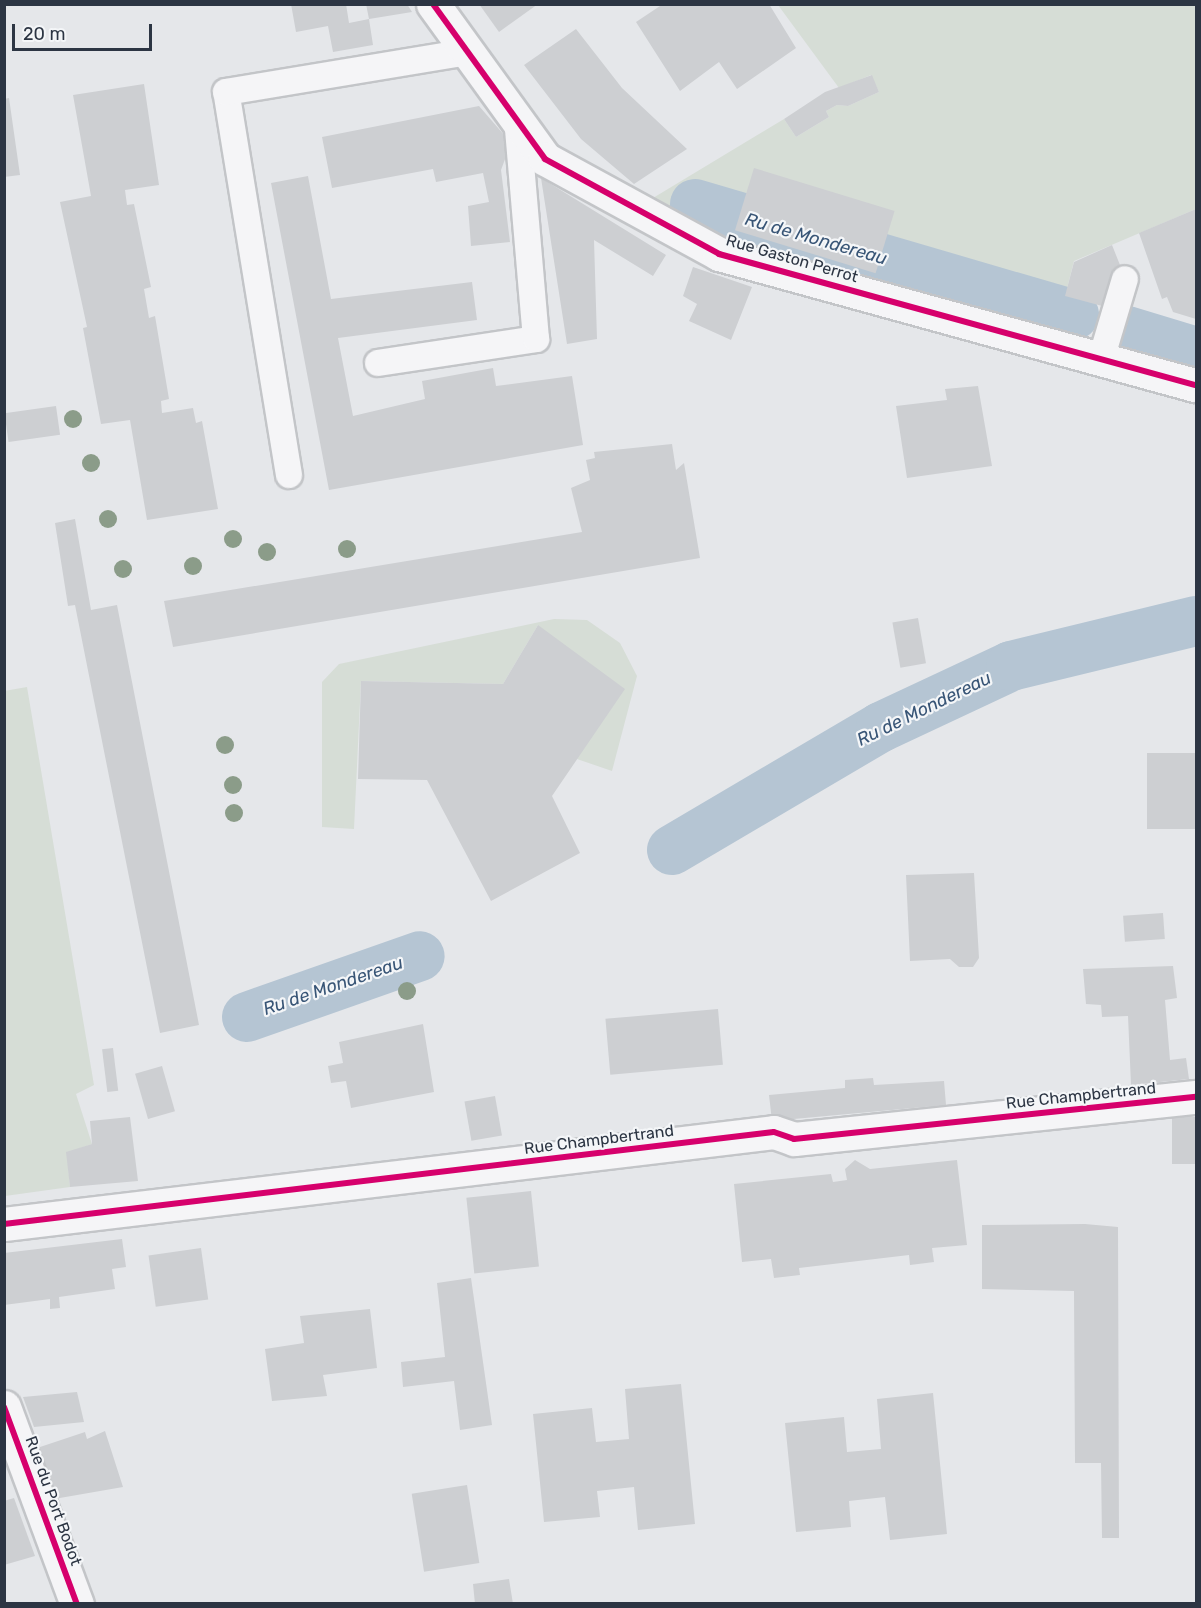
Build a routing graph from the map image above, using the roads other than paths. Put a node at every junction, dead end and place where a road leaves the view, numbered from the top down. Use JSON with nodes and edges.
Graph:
{"nodes":[{"id":1,"x":434,"y":4,"type":"edge"},
{"id":2,"x":468,"y":52,"type":"junction"},
{"id":3,"x":518,"y":127,"type":"junction"},
{"id":4,"x":1125,"y":279,"type":"dead end"},
{"id":5,"x":1102,"y":356,"type":"junction"},
{"id":6,"x":378,"y":363,"type":"dead end"},
{"id":7,"x":1197,"y":385,"type":"edge"},
{"id":8,"x":289,"y":475,"type":"dead end"},
{"id":9,"x":1197,"y":1097,"type":"edge"},
{"id":10,"x":4,"y":1224,"type":"edge"},
{"id":11,"x":4,"y":1407,"type":"edge"},
{"id":12,"x":77,"y":1604,"type":"edge"}],
"edges":[{"from":1,"to":2,"type":"street","name":"Rue Gaston Perrot"},
{"from":2,"to":3,"type":"street","name":"Rue Gaston Perrot"},
{"from":2,"to":8,"type":"lane"},
{"from":3,"to":5,"type":"street","name":"Rue Gaston Perrot"},
{"from":3,"to":6,"type":"lane"},
{"from":4,"to":5,"type":"lane"},
{"from":5,"to":7,"type":"street","name":"Rue Gaston Perrot"},
{"from":9,"to":10,"type":"street","name":"Rue Champbertrand"},
{"from":11,"to":12,"type":"street","name":"Rue du Port Bodot"}]}
